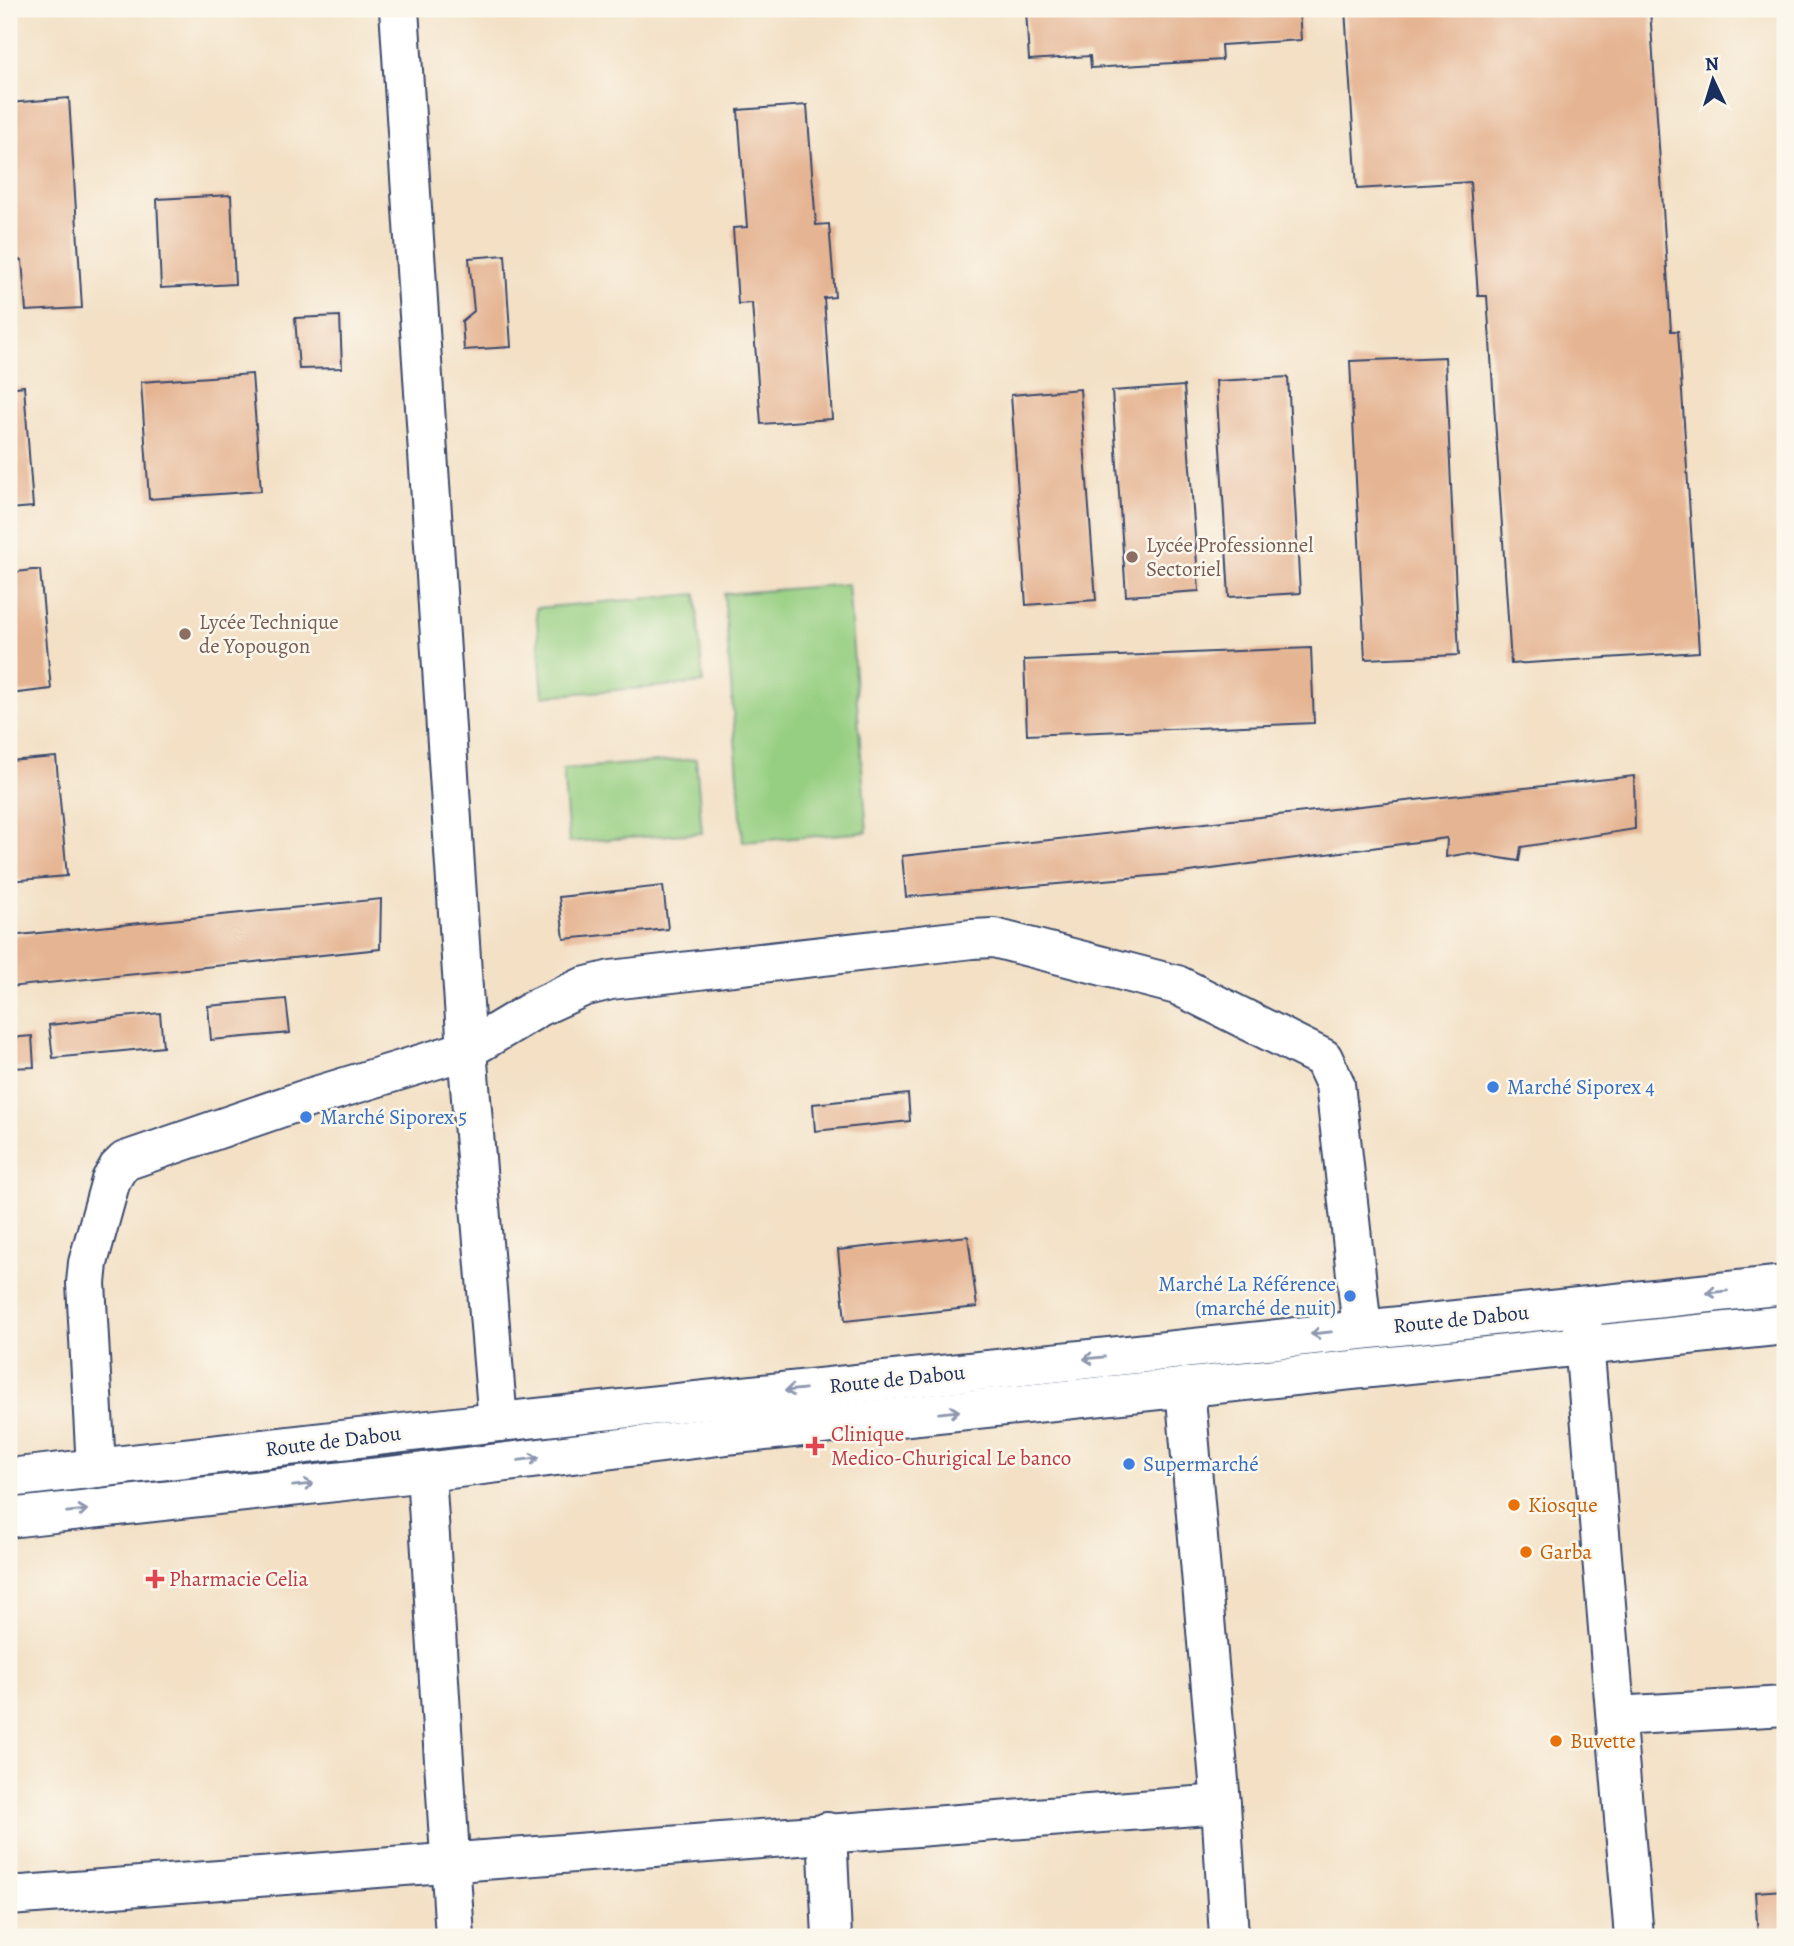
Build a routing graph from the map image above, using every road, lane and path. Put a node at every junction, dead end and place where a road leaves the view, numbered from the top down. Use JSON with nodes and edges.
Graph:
{"nodes":[{"id":1,"x":399,"y":9,"type":"edge"},
{"id":2,"x":467,"y":1050,"type":"junction"},
{"id":3,"x":1785,"y":1285,"type":"edge"},
{"id":4,"x":1582,"y":1307,"type":"junction"},
{"id":5,"x":1785,"y":1325,"type":"edge"},
{"id":6,"x":1362,"y":1329,"type":"junction"},
{"id":7,"x":1584,"y":1345,"type":"junction"},
{"id":8,"x":1185,"y":1387,"type":"junction"},
{"id":9,"x":498,"y":1422,"type":"junction"},
{"id":10,"x":96,"y":1468,"type":"junction"},
{"id":11,"x":426,"y":1472,"type":"junction"},
{"id":12,"x":9,"y":1478,"type":"edge"},
{"id":13,"x":9,"y":1518,"type":"edge"},
{"id":14,"x":1785,"y":1706,"type":"edge"},
{"id":15,"x":1616,"y":1716,"type":"junction"},
{"id":16,"x":1221,"y":1804,"type":"junction"},
{"id":17,"x":827,"y":1832,"type":"junction"},
{"id":18,"x":450,"y":1861,"type":"junction"},
{"id":19,"x":9,"y":1896,"type":"edge"},
{"id":20,"x":455,"y":1937,"type":"edge"},
{"id":21,"x":832,"y":1937,"type":"edge"},
{"id":22,"x":1228,"y":1937,"type":"edge"},
{"id":23,"x":1634,"y":1937,"type":"edge"}],
"edges":[{"from":1,"to":2,"type":"street"},
{"from":2,"to":6,"type":"street"},
{"from":2,"to":9,"type":"street"},
{"from":2,"to":10,"type":"street"},
{"from":3,"to":4,"type":"street","name":"Route de Dabou","one_way":true},
{"from":4,"to":6,"type":"street","name":"Route de Dabou"},
{"from":4,"to":7,"type":"street"},
{"from":5,"to":7,"type":"street","name":"Route de Dabou"},
{"from":6,"to":9,"type":"street","name":"Route de Dabou","one_way":true},
{"from":7,"to":8,"type":"street","name":"Route de Dabou"},
{"from":7,"to":15,"type":"street"},
{"from":11,"to":8,"type":"street","name":"Route de Dabou","one_way":true},
{"from":8,"to":16,"type":"street"},
{"from":9,"to":10,"type":"street","name":"Route de Dabou"},
{"from":10,"to":12,"type":"street","name":"Route de Dabou"},
{"from":13,"to":11,"type":"street","name":"Route de Dabou","one_way":true},
{"from":11,"to":18,"type":"street"},
{"from":14,"to":15,"type":"street"},
{"from":15,"to":23,"type":"street"},
{"from":16,"to":17,"type":"street"},
{"from":16,"to":22,"type":"street"},
{"from":17,"to":18,"type":"street"},
{"from":17,"to":21,"type":"street"},
{"from":18,"to":19,"type":"street"},
{"from":18,"to":20,"type":"street"}]}
